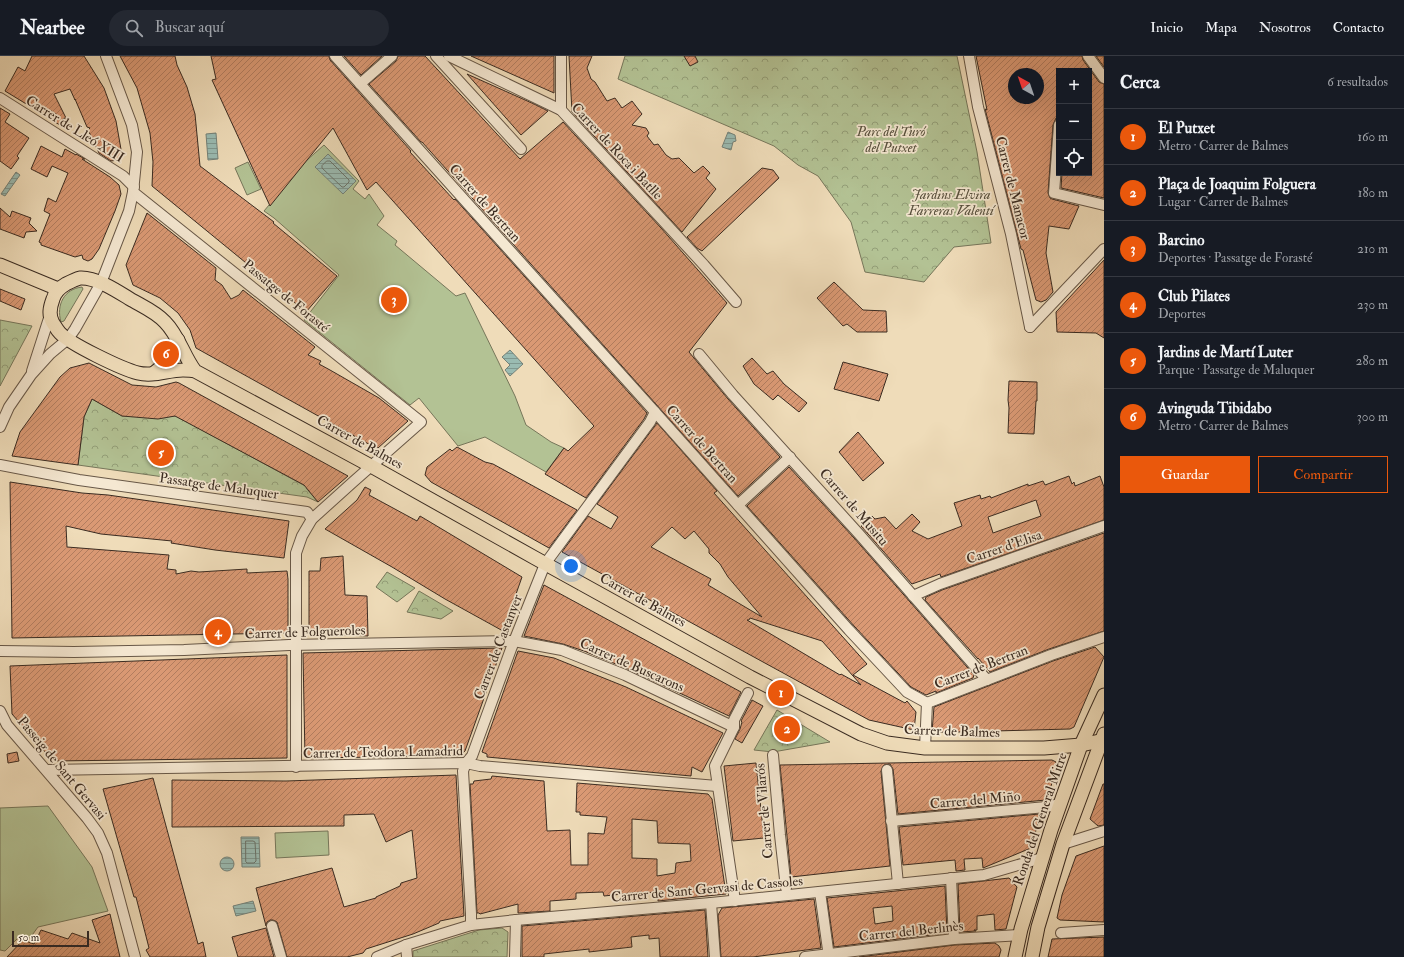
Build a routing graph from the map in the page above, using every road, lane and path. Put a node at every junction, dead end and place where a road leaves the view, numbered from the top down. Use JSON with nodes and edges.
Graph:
{"nodes":[{"id":1,"x":106,"y":56,"type":"edge"},
{"id":2,"x":335,"y":56,"type":"edge"},
{"id":3,"x":392,"y":56,"type":"edge"},
{"id":4,"x":436,"y":56,"type":"edge"},
{"id":5,"x":449,"y":56,"type":"edge"},
{"id":6,"x":561,"y":56,"type":"edge"},
{"id":7,"x":969,"y":56,"type":"edge"},
{"id":8,"x":1088,"y":56,"type":"edge"},
{"id":9,"x":1104,"y":78,"type":"edge"},
{"id":10,"x":360,"y":84,"type":"junction"},
{"id":11,"x":0,"y":98,"type":"edge"},
{"id":12,"x":561,"y":110,"type":"junction"},
{"id":13,"x":1058,"y":140,"type":"edge"},
{"id":14,"x":522,"y":149,"type":"dead end"},
{"id":15,"x":133,"y":189,"type":"junction"},
{"id":16,"x":1104,"y":205,"type":"edge"},
{"id":17,"x":1104,"y":249,"type":"edge"},
{"id":18,"x":0,"y":265,"type":"edge"},
{"id":19,"x":101,"y":283,"type":"junction"},
{"id":20,"x":58,"y":289,"type":"junction"},
{"id":21,"x":736,"y":302,"type":"dead end"},
{"id":22,"x":50,"y":315,"type":"junction"},
{"id":23,"x":68,"y":339,"type":"junction"},
{"id":24,"x":178,"y":340,"type":"junction"},
{"id":25,"x":699,"y":354,"type":"dead end"},
{"id":26,"x":195,"y":371,"type":"junction"},
{"id":27,"x":154,"y":373,"type":"junction"},
{"id":28,"x":31,"y":375,"type":"junction"},
{"id":29,"x":655,"y":412,"type":"junction"},
{"id":30,"x":0,"y":427,"type":"edge"},
{"id":31,"x":790,"y":457,"type":"junction"},
{"id":32,"x":0,"y":465,"type":"edge"},
{"id":33,"x":371,"y":466,"type":"junction"},
{"id":34,"x":738,"y":505,"type":"junction"},
{"id":35,"x":312,"y":519,"type":"junction"},
{"id":36,"x":1104,"y":526,"type":"edge"},
{"id":37,"x":545,"y":564,"type":"junction"},
{"id":38,"x":913,"y":596,"type":"junction"},
{"id":39,"x":1104,"y":638,"type":"edge"},
{"id":40,"x":514,"y":641,"type":"junction"},
{"id":41,"x":296,"y":646,"type":"junction"},
{"id":42,"x":0,"y":651,"type":"edge"},
{"id":43,"x":987,"y":680,"type":"junction"},
{"id":44,"x":748,"y":693,"type":"dead end"},
{"id":45,"x":1104,"y":695,"type":"edge"},
{"id":46,"x":927,"y":703,"type":"junction"},
{"id":47,"x":0,"y":711,"type":"edge"},
{"id":48,"x":734,"y":727,"type":"junction"},
{"id":49,"x":1103,"y":738,"type":"edge"},
{"id":50,"x":1081,"y":745,"type":"junction"},
{"id":51,"x":925,"y":748,"type":"junction"},
{"id":52,"x":773,"y":755,"type":"dead end"},
{"id":53,"x":466,"y":763,"type":"junction"},
{"id":54,"x":296,"y":767,"type":"junction"},
{"id":55,"x":47,"y":770,"type":"junction"},
{"id":56,"x":887,"y":770,"type":"dead end"},
{"id":57,"x":717,"y":786,"type":"junction"},
{"id":58,"x":1060,"y":804,"type":"junction"},
{"id":59,"x":892,"y":821,"type":"junction"},
{"id":60,"x":1104,"y":832,"type":"edge"},
{"id":61,"x":1063,"y":844,"type":"junction"},
{"id":62,"x":1042,"y":858,"type":"junction"},
{"id":63,"x":951,"y":878,"type":"junction"},
{"id":64,"x":898,"y":884,"type":"junction"},
{"id":65,"x":786,"y":888,"type":"dead end"},
{"id":66,"x":820,"y":892,"type":"junction"},
{"id":67,"x":736,"y":901,"type":"junction"},
{"id":68,"x":711,"y":903,"type":"junction"},
{"id":69,"x":516,"y":920,"type":"junction"},
{"id":70,"x":471,"y":925,"type":"junction"},
{"id":71,"x":272,"y":926,"type":"dead end"},
{"id":72,"x":1104,"y":930,"type":"edge"},
{"id":73,"x":1061,"y":933,"type":"dead end"},
{"id":74,"x":1020,"y":935,"type":"junction"},
{"id":75,"x":954,"y":939,"type":"junction"},
{"id":76,"x":406,"y":945,"type":"junction"},
{"id":77,"x":828,"y":956,"type":"edge"},
{"id":78,"x":135,"y":957,"type":"edge"},
{"id":79,"x":281,"y":957,"type":"edge"},
{"id":80,"x":376,"y":957,"type":"edge"},
{"id":81,"x":407,"y":957,"type":"edge"},
{"id":82,"x":515,"y":957,"type":"edge"},
{"id":83,"x":715,"y":957,"type":"edge"},
{"id":84,"x":805,"y":957,"type":"edge"},
{"id":85,"x":1015,"y":957,"type":"edge"},
{"id":86,"x":1032,"y":957,"type":"edge"}],
"edges":[{"from":1,"to":15,"type":"street"},
{"from":2,"to":10,"type":"street","name":"Carrer de Bertran"},
{"from":3,"to":10,"type":"street"},
{"from":4,"to":14,"type":"street"},
{"from":5,"to":12,"type":"street","name":"Carrer de Roca i Batlle"},
{"from":6,"to":12,"type":"street"},
{"from":7,"to":17,"type":"street","name":"Carrer de Manacor"},
{"from":8,"to":9,"type":"street"},
{"from":10,"to":29,"type":"street","name":"Carrer de Bertran"},
{"from":11,"to":15,"type":"street","name":"Carrer de Lleó XIII"},
{"from":12,"to":21,"type":"street","name":"Carrer de Roca i Batlle"},
{"from":13,"to":16,"type":"street"},
{"from":15,"to":19,"type":"street"},
{"from":15,"to":33,"type":"street","name":"Passatge de Forasté"},
{"from":18,"to":20,"type":"main road"},
{"from":19,"to":20,"type":"main road"},
{"from":19,"to":23,"type":"street"},
{"from":19,"to":24,"type":"main road"},
{"from":20,"to":22,"type":"main road"},
{"from":22,"to":23,"type":"main road"},
{"from":22,"to":28,"type":"street"},
{"from":23,"to":27,"type":"main road"},
{"from":23,"to":28,"type":"street"},
{"from":24,"to":26,"type":"main road"},
{"from":24,"to":27,"type":"main road"},
{"from":25,"to":31,"type":"street","name":"Carrer de Musitu"},
{"from":26,"to":27,"type":"main road"},
{"from":26,"to":33,"type":"main road","name":"Carrer de Balmes"},
{"from":28,"to":30,"type":"street"},
{"from":29,"to":34,"type":"street","name":"Carrer de Bertran"},
{"from":29,"to":37,"type":"street","name":"Carrer de Castanyer"},
{"from":31,"to":34,"type":"street"},
{"from":31,"to":38,"type":"street","name":"Carrer de Musitu"},
{"from":32,"to":35,"type":"street","name":"Passatge de Maluquer"},
{"from":33,"to":35,"type":"street"},
{"from":33,"to":37,"type":"main road","name":"Carrer de Balmes"},
{"from":34,"to":46,"type":"street","name":"Carrer de Bertran"},
{"from":35,"to":41,"type":"street"},
{"from":36,"to":38,"type":"street","name":"Carrer d'Elisa"},
{"from":37,"to":40,"type":"street","name":"Carrer de Castanyer"},
{"from":37,"to":51,"type":"main road","name":"Carrer de Balmes"},
{"from":38,"to":43,"type":"street","name":"Carrer de Musitu"},
{"from":39,"to":43,"type":"street","name":"Carrer de Bertran"},
{"from":40,"to":41,"type":"street","name":"Carrer de Folgueroles"},
{"from":40,"to":48,"type":"street","name":"Carrer de Buscarons"},
{"from":40,"to":53,"type":"street","name":"Carrer de Castanyer"},
{"from":41,"to":42,"type":"street","name":"Carrer de Folgueroles"},
{"from":41,"to":54,"type":"street"},
{"from":43,"to":46,"type":"street","name":"Carrer de Bertran"},
{"from":44,"to":48,"type":"street"},
{"from":45,"to":50,"type":"main road","name":"Ronda del General Mitre"},
{"from":46,"to":51,"type":"street"},
{"from":47,"to":55,"type":"street","name":"Passeig de Sant Gervasi"},
{"from":48,"to":57,"type":"street"},
{"from":49,"to":50,"type":"main road","name":"Carrer de Balmes"},
{"from":49,"to":61,"type":"main road"},
{"from":50,"to":51,"type":"main road","name":"Carrer de Balmes"},
{"from":50,"to":58,"type":"main road","name":"Ronda del General Mitre"},
{"from":52,"to":65,"type":"street","name":"Carrer de Vilarós"},
{"from":53,"to":54,"type":"street","name":"Carrer de Teodora Lamadrid"},
{"from":53,"to":57,"type":"street","name":"Carrer de Teodora Lamadrid"},
{"from":53,"to":70,"type":"street","name":"Carrer de Castanyer"},
{"from":54,"to":55,"type":"street","name":"Carrer de Teodora Lamadrid"},
{"from":55,"to":78,"type":"street","name":"Passeig de Sant Gervasi"},
{"from":56,"to":59,"type":"street"},
{"from":57,"to":67,"type":"street"},
{"from":58,"to":59,"type":"street","name":"Carrer del Miño"},
{"from":58,"to":62,"type":"main road","name":"Ronda del General Mitre"},
{"from":59,"to":64,"type":"street"},
{"from":60,"to":61,"type":"street"},
{"from":61,"to":86,"type":"main road"},
{"from":62,"to":63,"type":"street","name":"Carrer de Sant Gervasi de Cassoles"},
{"from":62,"to":74,"type":"main road","name":"Ronda del General Mitre"},
{"from":63,"to":64,"type":"street","name":"Carrer de Sant Gervasi de Cassoles"},
{"from":63,"to":75,"type":"street"},
{"from":64,"to":66,"type":"street","name":"Carrer de Sant Gervasi de Cassoles"},
{"from":66,"to":67,"type":"street","name":"Carrer de Sant Gervasi de Cassoles"},
{"from":66,"to":77,"type":"street"},
{"from":67,"to":68,"type":"street","name":"Carrer de Sant Gervasi de Cassoles"},
{"from":68,"to":69,"type":"street","name":"Carrer de Sant Gervasi de Cassoles"},
{"from":68,"to":83,"type":"street"},
{"from":69,"to":70,"type":"street","name":"Carrer de Sant Gervasi de Cassoles"},
{"from":69,"to":82,"type":"street"},
{"from":70,"to":76,"type":"street","name":"Carrer de Sant Gervasi de Cassoles"},
{"from":71,"to":79,"type":"street"},
{"from":72,"to":73,"type":"street"},
{"from":74,"to":75,"type":"street","name":"Carrer del Berlinès"},
{"from":74,"to":85,"type":"main road","name":"Ronda del General Mitre"},
{"from":75,"to":77,"type":"street","name":"Carrer del Berlinès"},
{"from":76,"to":80,"type":"street","name":"Carrer de Sant Gervasi de Cassoles"},
{"from":76,"to":81,"type":"street"},
{"from":77,"to":84,"type":"street","name":"Carrer del Berlinès"}]}
